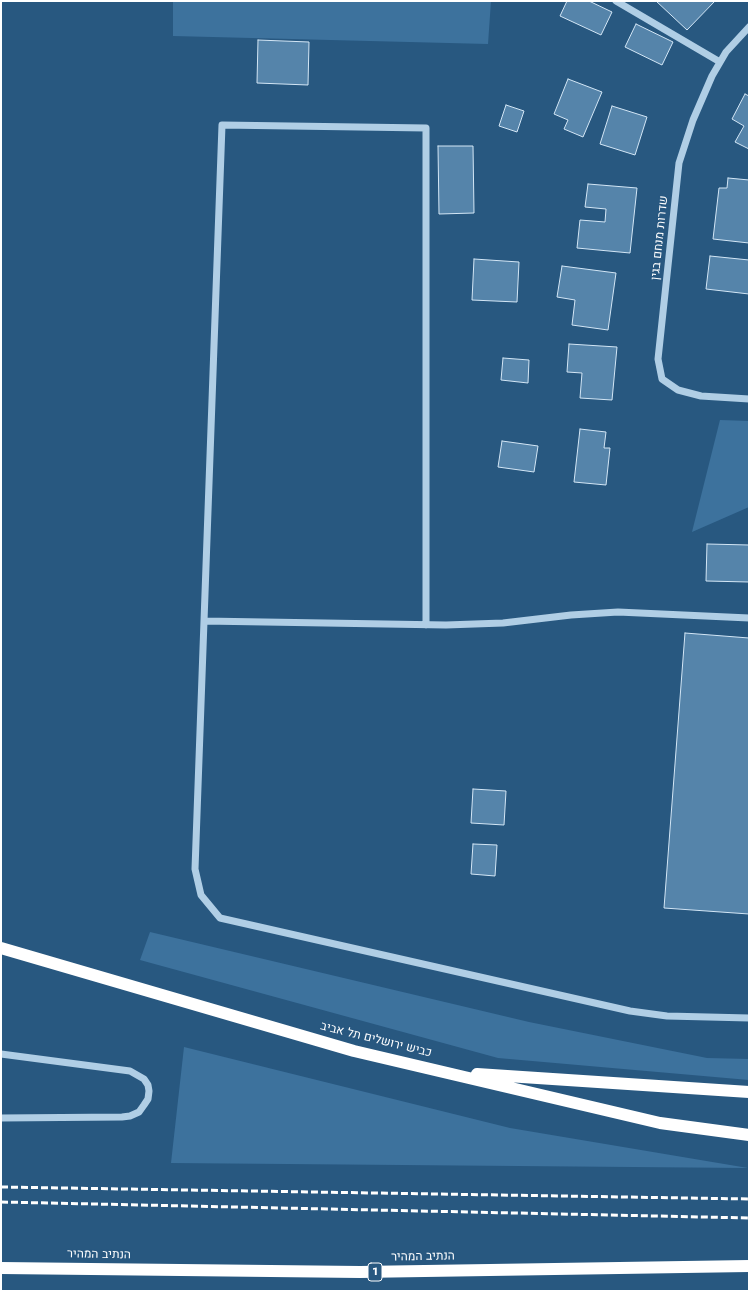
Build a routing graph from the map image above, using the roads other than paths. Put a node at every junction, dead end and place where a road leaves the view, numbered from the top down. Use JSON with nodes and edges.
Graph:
{"nodes":[{"id":1,"x":616,"y":1,"type":"edge"},
{"id":2,"x":749,"y":27,"type":"edge"},
{"id":3,"x":720,"y":62,"type":"junction"},
{"id":4,"x":749,"y":399,"type":"edge"},
{"id":5,"x":749,"y":618,"type":"edge"},
{"id":6,"x":204,"y":621,"type":"junction"},
{"id":7,"x":426,"y":625,"type":"junction"},
{"id":8,"x":1,"y":948,"type":"edge"},
{"id":9,"x":749,"y":1018,"type":"edge"},
{"id":10,"x":1,"y":1054,"type":"edge"},
{"id":11,"x":441,"y":1071,"type":"junction"},
{"id":12,"x":749,"y":1092,"type":"edge"},
{"id":13,"x":1,"y":1118,"type":"edge"},
{"id":14,"x":749,"y":1135,"type":"edge"},
{"id":15,"x":749,"y":1266,"type":"edge"},
{"id":16,"x":1,"y":1268,"type":"edge"}],
"edges":[{"from":1,"to":3,"type":"street"},
{"from":2,"to":3,"type":"street","name":"שדרות מנחם בגין"},
{"from":3,"to":4,"type":"street","name":"שדרות מנחם בגין"},
{"from":5,"to":7,"type":"street"},
{"from":6,"to":7,"type":"street"},
{"from":6,"to":7,"type":"street"},
{"from":6,"to":9,"type":"street"},
{"from":8,"to":11,"type":"highway","name":"כביש ירושלים תל אביב"},
{"from":10,"to":13,"type":"street"},
{"from":11,"to":12,"type":"highway"},
{"from":11,"to":14,"type":"highway","name":"כביש ירושלים תל אביב"},
{"from":15,"to":16,"type":"highway","name":"הנתיב המהיר","number":"1"}]}
